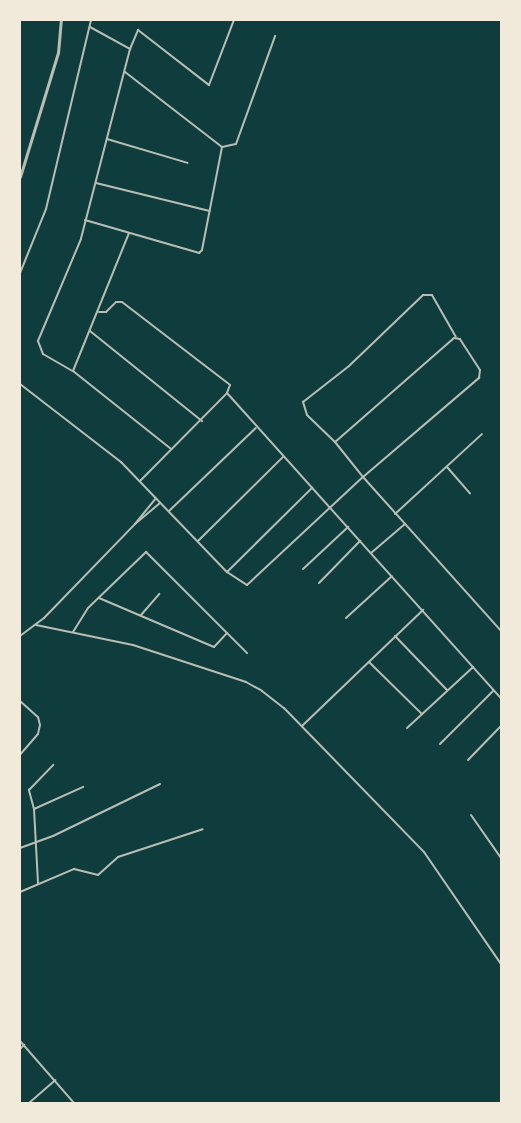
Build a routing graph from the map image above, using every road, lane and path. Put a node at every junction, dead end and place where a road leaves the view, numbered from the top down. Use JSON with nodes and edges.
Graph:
{"nodes":[{"id":1,"x":61,"y":20,"type":"edge"},
{"id":2,"x":91,"y":20,"type":"edge"},
{"id":3,"x":234,"y":20,"type":"edge"},
{"id":4,"x":90,"y":27,"type":"junction"},
{"id":5,"x":275,"y":36,"type":"dead end"},
{"id":6,"x":130,"y":48,"type":"junction"},
{"id":7,"x":125,"y":72,"type":"junction"},
{"id":8,"x":107,"y":139,"type":"junction"},
{"id":9,"x":222,"y":147,"type":"junction"},
{"id":10,"x":188,"y":163,"type":"dead end"},
{"id":11,"x":21,"y":172,"type":"edge"},
{"id":12,"x":20,"y":176,"type":"edge"},
{"id":13,"x":96,"y":183,"type":"junction"},
{"id":14,"x":210,"y":211,"type":"junction"},
{"id":15,"x":85,"y":220,"type":"junction"},
{"id":16,"x":129,"y":233,"type":"junction"},
{"id":17,"x":20,"y":273,"type":"edge"},
{"id":18,"x":99,"y":312,"type":"junction"},
{"id":19,"x":90,"y":332,"type":"junction"},
{"id":20,"x":457,"y":338,"type":"junction"},
{"id":21,"x":73,"y":371,"type":"junction"},
{"id":22,"x":20,"y":384,"type":"edge"},
{"id":23,"x":227,"y":393,"type":"junction"},
{"id":24,"x":202,"y":421,"type":"junction"},
{"id":25,"x":256,"y":428,"type":"junction"},
{"id":26,"x":482,"y":434,"type":"dead end"},
{"id":27,"x":335,"y":442,"type":"junction"},
{"id":28,"x":171,"y":450,"type":"junction"},
{"id":29,"x":283,"y":456,"type":"junction"},
{"id":30,"x":447,"y":466,"type":"junction"},
{"id":31,"x":363,"y":477,"type":"junction"},
{"id":32,"x":140,"y":481,"type":"junction"},
{"id":33,"x":312,"y":488,"type":"junction"},
{"id":34,"x":470,"y":493,"type":"dead end"},
{"id":35,"x":156,"y":498,"type":"junction"},
{"id":36,"x":160,"y":503,"type":"junction"},
{"id":37,"x":330,"y":507,"type":"junction"},
{"id":38,"x":169,"y":511,"type":"junction"},
{"id":39,"x":396,"y":514,"type":"junction"},
{"id":40,"x":135,"y":524,"type":"junction"},
{"id":41,"x":405,"y":524,"type":"junction"},
{"id":42,"x":348,"y":526,"type":"junction"},
{"id":43,"x":198,"y":541,"type":"junction"},
{"id":44,"x":360,"y":541,"type":"junction"},
{"id":45,"x":372,"y":553,"type":"junction"},
{"id":46,"x":303,"y":569,"type":"dead end"},
{"id":47,"x":228,"y":572,"type":"junction"},
{"id":48,"x":392,"y":576,"type":"junction"},
{"id":49,"x":319,"y":583,"type":"dead end"},
{"id":50,"x":159,"y":594,"type":"dead end"},
{"id":51,"x":99,"y":598,"type":"junction"},
{"id":52,"x":422,"y":610,"type":"junction"},
{"id":53,"x":140,"y":616,"type":"junction"},
{"id":54,"x":346,"y":618,"type":"dead end"},
{"id":55,"x":36,"y":625,"type":"junction"},
{"id":56,"x":501,"y":631,"type":"edge"},
{"id":57,"x":73,"y":632,"type":"junction"},
{"id":58,"x":227,"y":633,"type":"junction"},
{"id":59,"x":20,"y":636,"type":"edge"},
{"id":60,"x":396,"y":636,"type":"junction"},
{"id":61,"x":247,"y":653,"type":"dead end"},
{"id":62,"x":369,"y":662,"type":"junction"},
{"id":63,"x":473,"y":667,"type":"junction"},
{"id":64,"x":446,"y":690,"type":"junction"},
{"id":65,"x":494,"y":691,"type":"junction"},
{"id":66,"x":501,"y":697,"type":"edge"},
{"id":67,"x":20,"y":701,"type":"edge"},
{"id":68,"x":422,"y":714,"type":"junction"},
{"id":69,"x":501,"y":726,"type":"edge"},
{"id":70,"x":301,"y":727,"type":"junction"},
{"id":71,"x":407,"y":728,"type":"dead end"},
{"id":72,"x":440,"y":744,"type":"dead end"},
{"id":73,"x":20,"y":755,"type":"edge"},
{"id":74,"x":468,"y":760,"type":"dead end"},
{"id":75,"x":53,"y":765,"type":"dead end"},
{"id":76,"x":160,"y":784,"type":"dead end"},
{"id":77,"x":83,"y":787,"type":"dead end"},
{"id":78,"x":34,"y":809,"type":"junction"},
{"id":79,"x":471,"y":815,"type":"dead end"},
{"id":80,"x":203,"y":830,"type":"dead end"},
{"id":81,"x":36,"y":843,"type":"junction"},
{"id":82,"x":20,"y":848,"type":"edge"},
{"id":83,"x":500,"y":856,"type":"edge"},
{"id":84,"x":38,"y":883,"type":"junction"},
{"id":85,"x":20,"y":892,"type":"edge"},
{"id":86,"x":501,"y":964,"type":"edge"},
{"id":87,"x":20,"y":1040,"type":"edge"},
{"id":88,"x":24,"y":1045,"type":"junction"},
{"id":89,"x":20,"y":1049,"type":"edge"},
{"id":90,"x":54,"y":1080,"type":"junction"},
{"id":91,"x":29,"y":1103,"type":"edge"},
{"id":92,"x":74,"y":1103,"type":"edge"}],
"edges":[{"from":1,"to":11,"type":"street"},
{"from":2,"to":4,"type":"street"},
{"from":3,"to":6,"type":"street"},
{"from":4,"to":6,"type":"street"},
{"from":4,"to":17,"type":"street"},
{"from":5,"to":9,"type":"street"},
{"from":6,"to":7,"type":"street"},
{"from":7,"to":8,"type":"street"},
{"from":7,"to":9,"type":"street"},
{"from":8,"to":10,"type":"street"},
{"from":8,"to":13,"type":"street"},
{"from":9,"to":14,"type":"street"},
{"from":11,"to":12,"type":"street"},
{"from":13,"to":14,"type":"street"},
{"from":13,"to":15,"type":"street"},
{"from":14,"to":16,"type":"street"},
{"from":15,"to":16,"type":"street"},
{"from":15,"to":21,"type":"street"},
{"from":16,"to":18,"type":"street"},
{"from":18,"to":19,"type":"street"},
{"from":18,"to":23,"type":"street"},
{"from":19,"to":21,"type":"street"},
{"from":19,"to":24,"type":"street"},
{"from":20,"to":27,"type":"street"},
{"from":20,"to":27,"type":"street"},
{"from":20,"to":31,"type":"street"},
{"from":21,"to":28,"type":"street"},
{"from":22,"to":32,"type":"street"},
{"from":23,"to":24,"type":"street"},
{"from":23,"to":25,"type":"street"},
{"from":24,"to":28,"type":"street"},
{"from":25,"to":29,"type":"street"},
{"from":25,"to":38,"type":"street"},
{"from":26,"to":30,"type":"street"},
{"from":27,"to":31,"type":"street"},
{"from":28,"to":32,"type":"street"},
{"from":29,"to":33,"type":"street"},
{"from":29,"to":43,"type":"street"},
{"from":30,"to":34,"type":"street"},
{"from":30,"to":39,"type":"street"},
{"from":31,"to":37,"type":"street"},
{"from":31,"to":39,"type":"street"},
{"from":32,"to":35,"type":"street"},
{"from":33,"to":37,"type":"street"},
{"from":33,"to":47,"type":"street"},
{"from":35,"to":36,"type":"street"},
{"from":35,"to":40,"type":"street"},
{"from":36,"to":38,"type":"street"},
{"from":36,"to":40,"type":"street"},
{"from":37,"to":42,"type":"street"},
{"from":37,"to":47,"type":"street"},
{"from":38,"to":43,"type":"street"},
{"from":39,"to":41,"type":"street"},
{"from":40,"to":55,"type":"street"},
{"from":41,"to":45,"type":"street"},
{"from":41,"to":56,"type":"street"},
{"from":42,"to":44,"type":"street"},
{"from":42,"to":46,"type":"street"},
{"from":43,"to":47,"type":"street"},
{"from":44,"to":45,"type":"street"},
{"from":44,"to":49,"type":"street"},
{"from":45,"to":48,"type":"street"},
{"from":48,"to":52,"type":"street"},
{"from":48,"to":54,"type":"street"},
{"from":50,"to":53,"type":"street"},
{"from":51,"to":53,"type":"street"},
{"from":51,"to":57,"type":"street"},
{"from":51,"to":58,"type":"street"},
{"from":52,"to":60,"type":"street"},
{"from":52,"to":63,"type":"street"},
{"from":53,"to":58,"type":"street"},
{"from":55,"to":57,"type":"street"},
{"from":55,"to":59,"type":"street"},
{"from":57,"to":70,"type":"street"},
{"from":58,"to":61,"type":"street"},
{"from":60,"to":62,"type":"street"},
{"from":60,"to":64,"type":"street"},
{"from":62,"to":68,"type":"street"},
{"from":62,"to":70,"type":"street"},
{"from":63,"to":64,"type":"street"},
{"from":63,"to":65,"type":"street"},
{"from":64,"to":68,"type":"street"},
{"from":65,"to":66,"type":"street"},
{"from":65,"to":72,"type":"street"},
{"from":67,"to":73,"type":"street"},
{"from":68,"to":71,"type":"street"},
{"from":69,"to":74,"type":"street"},
{"from":70,"to":86,"type":"street"},
{"from":75,"to":78,"type":"street"},
{"from":76,"to":81,"type":"street"},
{"from":77,"to":78,"type":"street"},
{"from":78,"to":81,"type":"street"},
{"from":79,"to":83,"type":"street"},
{"from":80,"to":84,"type":"street"},
{"from":81,"to":82,"type":"street"},
{"from":81,"to":84,"type":"street"},
{"from":84,"to":85,"type":"street"},
{"from":87,"to":88,"type":"street"},
{"from":88,"to":89,"type":"street"},
{"from":88,"to":90,"type":"street"},
{"from":90,"to":91,"type":"street"},
{"from":90,"to":92,"type":"street"}]}
